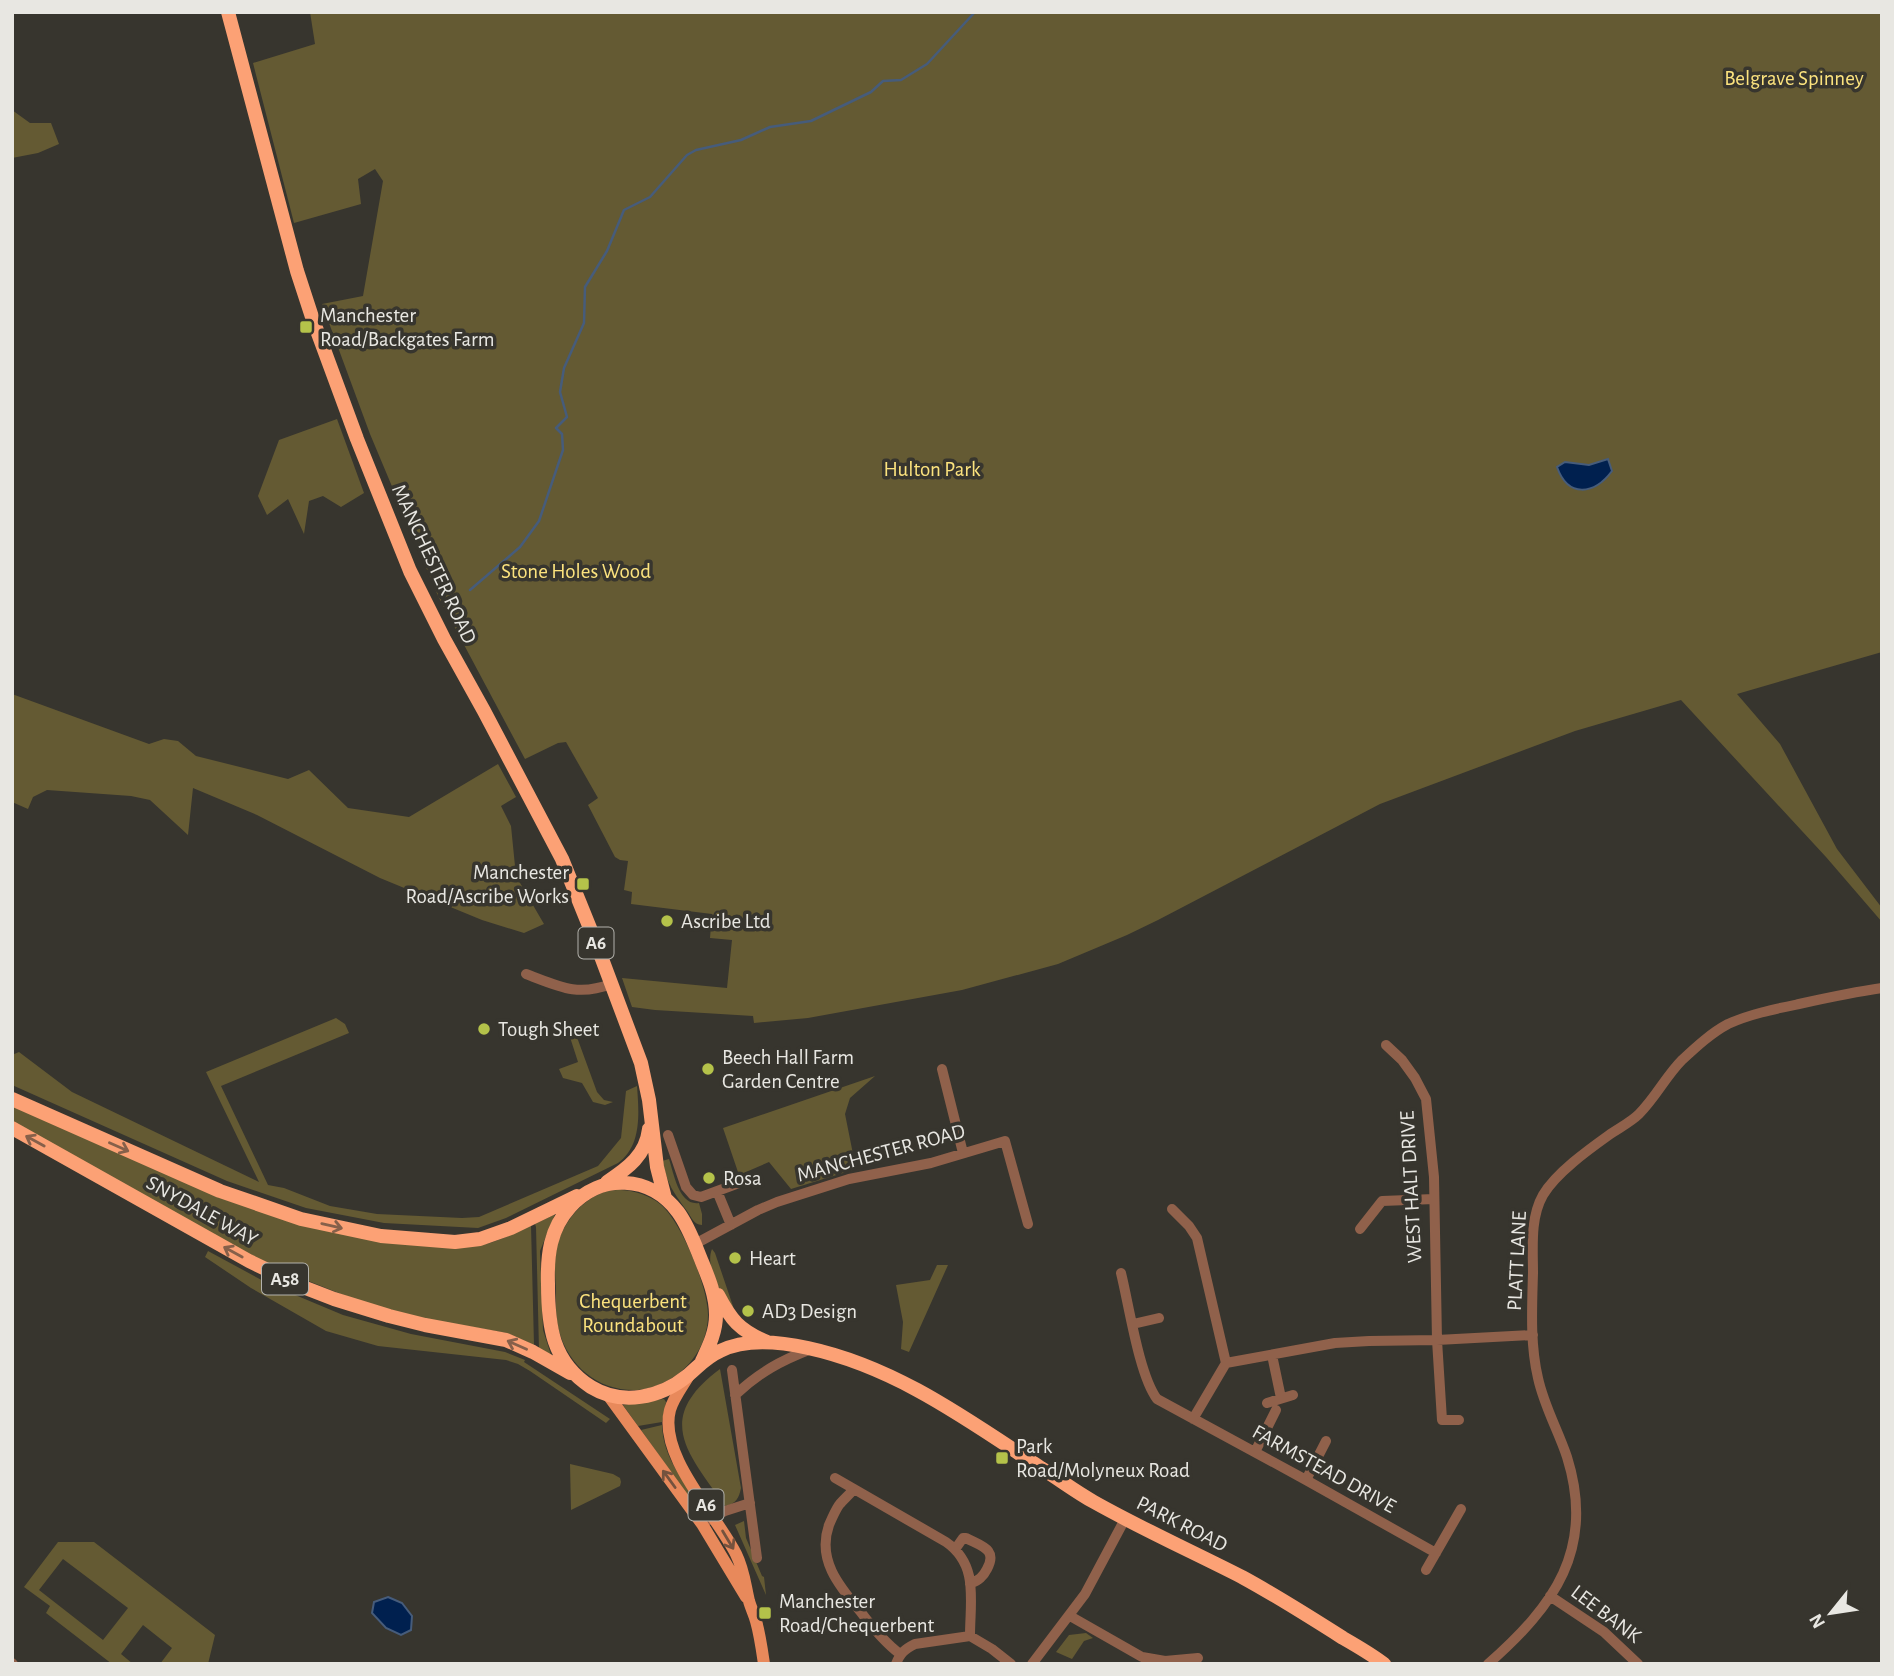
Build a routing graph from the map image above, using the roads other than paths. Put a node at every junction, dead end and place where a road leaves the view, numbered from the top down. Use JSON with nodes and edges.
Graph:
{"nodes":[{"id":1,"x":228,"y":12,"type":"edge"},
{"id":2,"x":526,"y":974,"type":"dead end"},
{"id":3,"x":611,"y":984,"type":"junction"},
{"id":4,"x":1882,"y":988,"type":"edge"},
{"id":5,"x":1386,"y":1045,"type":"dead end"},
{"id":6,"x":942,"y":1069,"type":"dead end"},
{"id":7,"x":12,"y":1099,"type":"edge"},
{"id":8,"x":650,"y":1114,"type":"junction"},
{"id":9,"x":12,"y":1128,"type":"edge"},
{"id":10,"x":668,"y":1135,"type":"dead end"},
{"id":11,"x":963,"y":1153,"type":"junction"},
{"id":12,"x":739,"y":1183,"type":"dead end"},
{"id":13,"x":603,"y":1184,"type":"junction"},
{"id":14,"x":717,"y":1191,"type":"junction"},
{"id":15,"x":586,"y":1192,"type":"junction"},
{"id":16,"x":665,"y":1198,"type":"junction"},
{"id":17,"x":1434,"y":1199,"type":"junction"},
{"id":18,"x":1172,"y":1209,"type":"dead end"},
{"id":19,"x":1028,"y":1224,"type":"dead end"},
{"id":20,"x":730,"y":1226,"type":"junction"},
{"id":21,"x":1360,"y":1229,"type":"dead end"},
{"id":22,"x":695,"y":1244,"type":"junction"},
{"id":23,"x":1121,"y":1273,"type":"dead end"},
{"id":24,"x":709,"y":1278,"type":"junction"},
{"id":25,"x":1159,"y":1318,"type":"dead end"},
{"id":26,"x":1133,"y":1324,"type":"junction"},
{"id":27,"x":1533,"y":1335,"type":"junction"},
{"id":28,"x":1437,"y":1340,"type":"junction"},
{"id":29,"x":767,"y":1342,"type":"junction"},
{"id":30,"x":811,"y":1349,"type":"junction"},
{"id":31,"x":1272,"y":1354,"type":"junction"},
{"id":32,"x":702,"y":1361,"type":"junction"},
{"id":33,"x":1226,"y":1363,"type":"junction"},
{"id":34,"x":732,"y":1370,"type":"dead end"},
{"id":35,"x":690,"y":1374,"type":"junction"},
{"id":36,"x":577,"y":1377,"type":"junction"},
{"id":37,"x":608,"y":1395,"type":"junction"},
{"id":38,"x":735,"y":1395,"type":"junction"},
{"id":39,"x":1293,"y":1395,"type":"dead end"},
{"id":40,"x":1281,"y":1398,"type":"junction"},
{"id":41,"x":1193,"y":1419,"type":"junction"},
{"id":42,"x":1459,"y":1420,"type":"dead end"},
{"id":43,"x":1328,"y":1447,"type":"dead end"},
{"id":44,"x":1255,"y":1452,"type":"junction"},
{"id":45,"x":835,"y":1478,"type":"dead end"},
{"id":46,"x":1306,"y":1480,"type":"junction"},
{"id":47,"x":854,"y":1489,"type":"junction"},
{"id":48,"x":750,"y":1503,"type":"junction"},
{"id":49,"x":1461,"y":1509,"type":"dead end"},
{"id":50,"x":714,"y":1517,"type":"junction"},
{"id":51,"x":1125,"y":1519,"type":"junction"},
{"id":52,"x":702,"y":1524,"type":"junction"},
{"id":53,"x":956,"y":1548,"type":"junction"},
{"id":54,"x":1436,"y":1553,"type":"junction"},
{"id":55,"x":757,"y":1559,"type":"dead end"},
{"id":56,"x":1426,"y":1570,"type":"dead end"},
{"id":57,"x":971,"y":1584,"type":"junction"},
{"id":58,"x":1550,"y":1596,"type":"junction"},
{"id":59,"x":748,"y":1600,"type":"junction"},
{"id":60,"x":1070,"y":1616,"type":"junction"},
{"id":61,"x":970,"y":1636,"type":"junction"},
{"id":62,"x":1198,"y":1658,"type":"edge"},
{"id":63,"x":898,"y":1659,"type":"edge"},
{"id":64,"x":764,"y":1664,"type":"edge"},
{"id":65,"x":1011,"y":1664,"type":"edge"},
{"id":66,"x":1032,"y":1664,"type":"edge"},
{"id":67,"x":1384,"y":1664,"type":"edge"},
{"id":68,"x":1488,"y":1664,"type":"edge"},
{"id":69,"x":1639,"y":1664,"type":"edge"}],
"edges":[{"from":1,"to":3,"type":"highway","name":"MANCHESTER ROAD","number":"A6"},
{"from":2,"to":3,"type":"street"},
{"from":3,"to":8,"type":"highway","name":"MANCHESTER ROAD","number":"A6"},
{"from":4,"to":27,"type":"street","name":"PLATT LANE"},
{"from":5,"to":17,"type":"street","name":"WEST HALT DRIVE"},
{"from":6,"to":11,"type":"street"},
{"from":7,"to":15,"type":"highway","name":"SNYDALE WAY","number":"A58","one_way":true},
{"from":8,"to":13,"type":"highway","name":"MANCHESTER ROAD","number":"A6"},
{"from":8,"to":16,"type":"highway","name":"MANCHESTER ROAD","number":"A6"},
{"from":36,"to":9,"type":"highway","name":"SNYDALE WAY","number":"A58","one_way":true},
{"from":10,"to":14,"type":"street"},
{"from":11,"to":19,"type":"street","name":"MANCHESTER ROAD"},
{"from":11,"to":20,"type":"street","name":"MANCHESTER ROAD"},
{"from":12,"to":14,"type":"street"},
{"from":13,"to":15,"type":"highway","number":"A58"},
{"from":13,"to":16,"type":"highway","number":"A58"},
{"from":14,"to":20,"type":"street"},
{"from":15,"to":36,"type":"highway","number":"A58"},
{"from":16,"to":22,"type":"highway","number":"A58"},
{"from":17,"to":21,"type":"street"},
{"from":17,"to":28,"type":"street","name":"WEST HALT DRIVE"},
{"from":18,"to":33,"type":"street"},
{"from":20,"to":22,"type":"street","name":"MANCHESTER ROAD"},
{"from":22,"to":24,"type":"highway","number":"A58"},
{"from":23,"to":26,"type":"street","name":"FARMSTEAD DRIVE"},
{"from":24,"to":29,"type":"highway","name":"PARK ROAD","number":"A58"},
{"from":24,"to":32,"type":"highway","number":"A58"},
{"from":25,"to":26,"type":"street"},
{"from":26,"to":41,"type":"street","name":"FARMSTEAD DRIVE"},
{"from":27,"to":28,"type":"street"},
{"from":27,"to":58,"type":"street","name":"PLATT LANE"},
{"from":28,"to":31,"type":"street"},
{"from":28,"to":42,"type":"street","name":"WEST HALT DRIVE"},
{"from":29,"to":30,"type":"highway","name":"PARK ROAD","number":"A58"},
{"from":29,"to":32,"type":"highway","name":"PARK ROAD","number":"A58"},
{"from":30,"to":38,"type":"street"},
{"from":30,"to":51,"type":"highway","name":"PARK ROAD","number":"A58"},
{"from":31,"to":33,"type":"street"},
{"from":31,"to":40,"type":"street"},
{"from":32,"to":35,"type":"highway","number":"A58"},
{"from":33,"to":41,"type":"street"},
{"from":34,"to":38,"type":"street"},
{"from":35,"to":37,"type":"highway","number":"A58"},
{"from":35,"to":50,"type":"main road","number":"A6"},
{"from":36,"to":37,"type":"highway","number":"A58"},
{"from":52,"to":37,"type":"main road","number":"A6","one_way":true},
{"from":38,"to":48,"type":"street"},
{"from":39,"to":40,"type":"street"},
{"from":40,"to":44,"type":"street"},
{"from":41,"to":44,"type":"street","name":"FARMSTEAD DRIVE"},
{"from":43,"to":46,"type":"street"},
{"from":44,"to":46,"type":"street","name":"FARMSTEAD DRIVE"},
{"from":45,"to":47,"type":"street"},
{"from":46,"to":54,"type":"street","name":"FARMSTEAD DRIVE"},
{"from":47,"to":53,"type":"street"},
{"from":47,"to":63,"type":"street"},
{"from":48,"to":50,"type":"street"},
{"from":48,"to":55,"type":"street"},
{"from":49,"to":54,"type":"street"},
{"from":50,"to":52,"type":"street"},
{"from":50,"to":59,"type":"main road","number":"A6","one_way":true},
{"from":51,"to":60,"type":"street"},
{"from":51,"to":67,"type":"highway","name":"PARK ROAD","number":"A58"},
{"from":52,"to":59,"type":"main road","number":"A6"},
{"from":53,"to":57,"type":"street"},
{"from":53,"to":57,"type":"street"},
{"from":54,"to":56,"type":"street"},
{"from":57,"to":61,"type":"street"},
{"from":58,"to":68,"type":"street","name":"PLATT LANE"},
{"from":58,"to":69,"type":"street","name":"LEE BANK"},
{"from":59,"to":64,"type":"main road","number":"A6"},
{"from":60,"to":62,"type":"street"},
{"from":60,"to":66,"type":"street"},
{"from":61,"to":63,"type":"street"},
{"from":61,"to":65,"type":"street"}]}
